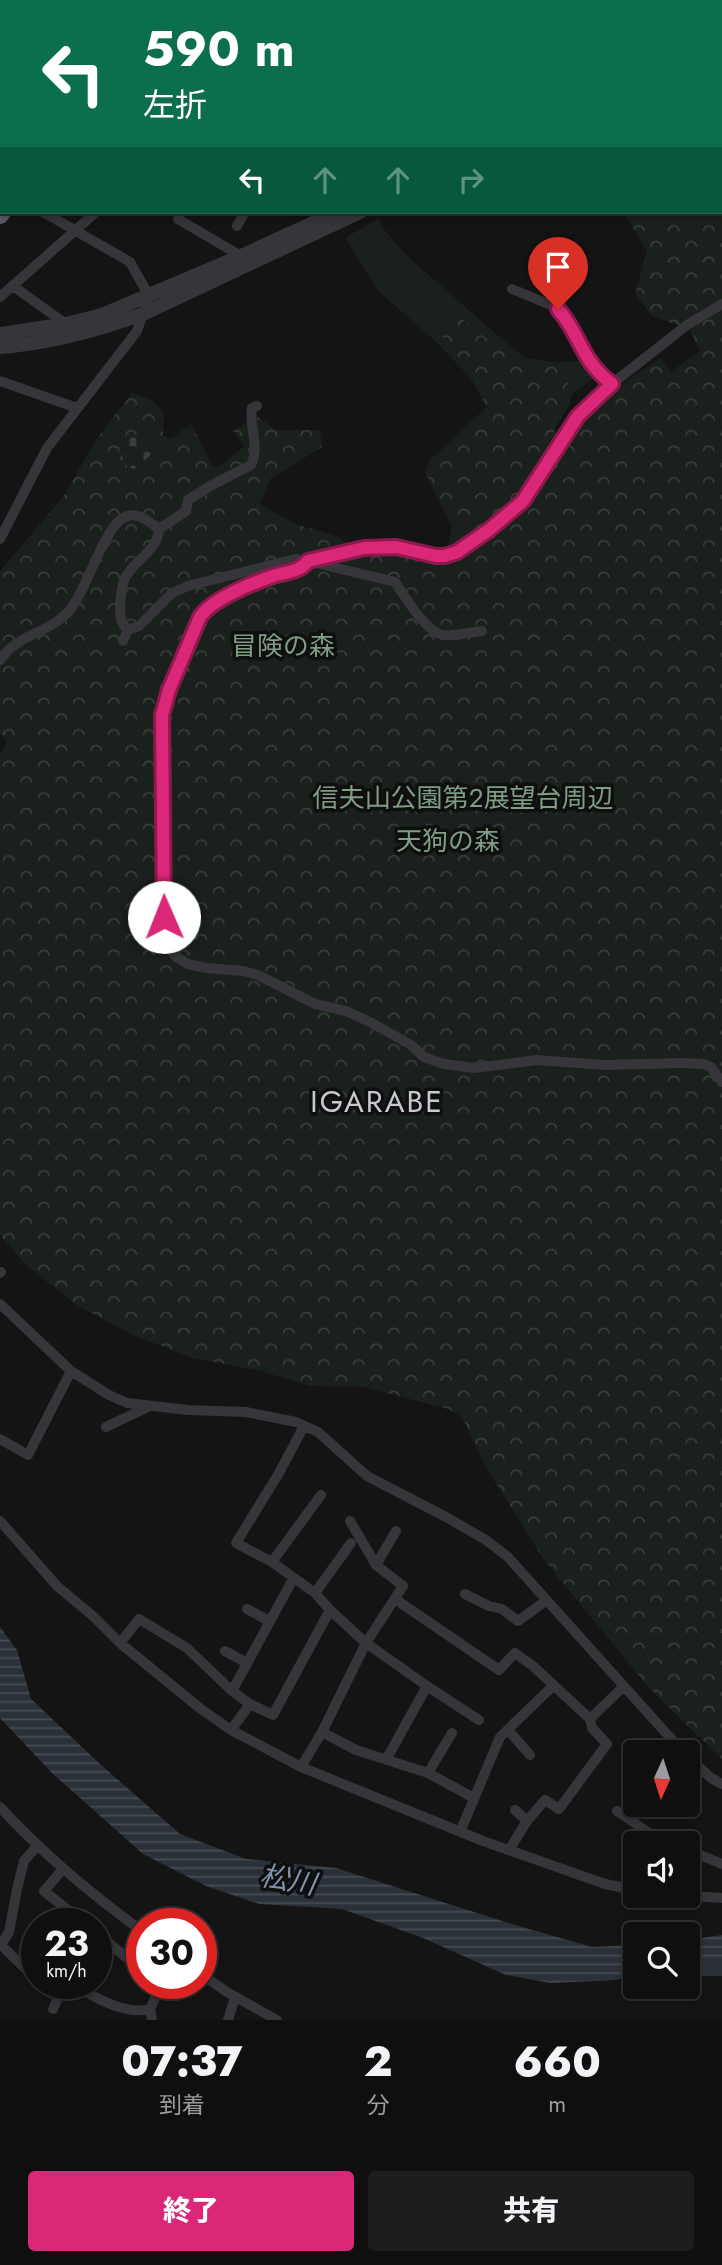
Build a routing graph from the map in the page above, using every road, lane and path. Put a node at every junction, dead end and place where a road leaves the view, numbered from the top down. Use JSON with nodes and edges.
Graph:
{"nodes":[{"id":1,"x":47,"y":214,"type":"edge"},
{"id":2,"x":94,"y":214,"type":"edge"},
{"id":3,"x":244,"y":214,"type":"edge"},
{"id":4,"x":328,"y":214,"type":"edge"},
{"id":5,"x":356,"y":214,"type":"edge"},
{"id":6,"x":178,"y":219,"type":"dead end"},
{"id":7,"x":237,"y":226,"type":"dead end"},
{"id":8,"x":75,"y":230,"type":"junction"},
{"id":9,"x":241,"y":256,"type":"junction"},
{"id":10,"x":13,"y":286,"type":"junction"},
{"id":11,"x":512,"y":289,"type":"dead end"},
{"id":12,"x":149,"y":296,"type":"junction"},
{"id":13,"x":0,"y":297,"type":"edge"},
{"id":14,"x":722,"y":304,"type":"edge"},
{"id":15,"x":143,"y":314,"type":"junction"},
{"id":16,"x":65,"y":324,"type":"junction"},
{"id":17,"x":0,"y":334,"type":"edge"},
{"id":18,"x":0,"y":347,"type":"edge"},
{"id":19,"x":0,"y":381,"type":"edge"},
{"id":20,"x":612,"y":384,"type":"junction"},
{"id":21,"x":257,"y":406,"type":"dead end"},
{"id":22,"x":77,"y":408,"type":"junction"},
{"id":23,"x":159,"y":529,"type":"junction"},
{"id":24,"x":0,"y":539,"type":"edge"},
{"id":25,"x":308,"y":561,"type":"junction"},
{"id":26,"x":482,"y":631,"type":"dead end"},
{"id":27,"x":0,"y":660,"type":"edge"},
{"id":28,"x":722,"y":1082,"type":"edge"},
{"id":29,"x":0,"y":1304,"type":"edge"},
{"id":30,"x":71,"y":1371,"type":"junction"},
{"id":31,"x":150,"y":1406,"type":"junction"},
{"id":32,"x":304,"y":1426,"type":"junction"},
{"id":33,"x":106,"y":1427,"type":"dead end"},
{"id":34,"x":0,"y":1440,"type":"edge"},
{"id":35,"x":321,"y":1495,"type":"dead end"},
{"id":36,"x":0,"y":1521,"type":"edge"},
{"id":37,"x":350,"y":1521,"type":"dead end"},
{"id":38,"x":396,"y":1531,"type":"dead end"},
{"id":39,"x":351,"y":1543,"type":"dead end"},
{"id":40,"x":272,"y":1562,"type":"junction"},
{"id":41,"x":376,"y":1564,"type":"junction"},
{"id":42,"x":293,"y":1578,"type":"junction"},
{"id":43,"x":315,"y":1593,"type":"junction"},
{"id":44,"x":465,"y":1594,"type":"dead end"},
{"id":45,"x":395,"y":1598,"type":"junction"},
{"id":46,"x":547,"y":1600,"type":"junction"},
{"id":47,"x":247,"y":1609,"type":"dead end"},
{"id":48,"x":330,"y":1610,"type":"junction"},
{"id":49,"x":269,"y":1621,"type":"junction"},
{"id":50,"x":120,"y":1643,"type":"junction"},
{"id":51,"x":366,"y":1643,"type":"junction"},
{"id":52,"x":225,"y":1650,"type":"dead end"},
{"id":53,"x":247,"y":1663,"type":"junction"},
{"id":54,"x":427,"y":1686,"type":"junction"},
{"id":55,"x":553,"y":1686,"type":"junction"},
{"id":56,"x":623,"y":1687,"type":"junction"},
{"id":57,"x":232,"y":1691,"type":"junction"},
{"id":58,"x":250,"y":1704,"type":"junction"},
{"id":59,"x":590,"y":1719,"type":"junction"},
{"id":60,"x":479,"y":1720,"type":"dead end"},
{"id":61,"x":232,"y":1730,"type":"junction"},
{"id":62,"x":508,"y":1730,"type":"junction"},
{"id":63,"x":322,"y":1732,"type":"junction"},
{"id":64,"x":452,"y":1732,"type":"dead end"},
{"id":65,"x":672,"y":1740,"type":"edge"},
{"id":66,"x":530,"y":1755,"type":"dead end"},
{"id":67,"x":387,"y":1758,"type":"junction"},
{"id":68,"x":301,"y":1767,"type":"junction"},
{"id":69,"x":700,"y":1768,"type":"edge"},
{"id":70,"x":428,"y":1773,"type":"junction"},
{"id":71,"x":722,"y":1784,"type":"edge"},
{"id":72,"x":474,"y":1798,"type":"junction"},
{"id":73,"x":515,"y":1810,"type":"dead end"},
{"id":74,"x":617,"y":1811,"type":"dead end"},
{"id":75,"x":3,"y":1815,"type":"edge"},
{"id":76,"x":527,"y":1821,"type":"junction"},
{"id":77,"x":641,"y":1831,"type":"edge"},
{"id":78,"x":460,"y":1832,"type":"junction"},
{"id":79,"x":37,"y":1846,"type":"junction"},
{"id":80,"x":509,"y":1850,"type":"junction"},
{"id":81,"x":700,"y":1855,"type":"edge"},
{"id":82,"x":722,"y":1864,"type":"edge"},
{"id":83,"x":63,"y":1869,"type":"junction"},
{"id":84,"x":623,"y":1888,"type":"edge"},
{"id":85,"x":700,"y":1897,"type":"edge"},
{"id":86,"x":722,"y":1898,"type":"edge"},
{"id":87,"x":65,"y":1908,"type":"edge"},
{"id":88,"x":126,"y":1918,"type":"edge"},
{"id":89,"x":0,"y":1945,"type":"edge"},
{"id":90,"x":112,"y":1946,"type":"edge"},
{"id":91,"x":126,"y":1957,"type":"edge"},
{"id":92,"x":21,"y":1965,"type":"edge"},
{"id":93,"x":217,"y":1985,"type":"edge"},
{"id":94,"x":235,"y":1997,"type":"junction"},
{"id":95,"x":58,"y":1999,"type":"edge"},
{"id":96,"x":102,"y":1999,"type":"edge"},
{"id":97,"x":53,"y":2009,"type":"dead end"},
{"id":98,"x":151,"y":2014,"type":"edge"},
{"id":99,"x":228,"y":2020,"type":"edge"},
{"id":100,"x":277,"y":2020,"type":"edge"}],
"edges":[{"from":1,"to":8,"type":"street"},
{"from":2,"to":8,"type":"street"},
{"from":3,"to":7,"type":"street"},
{"from":4,"to":9,"type":"street"},
{"from":5,"to":15,"type":"street"},
{"from":6,"to":9,"type":"street"},
{"from":8,"to":10,"type":"street"},
{"from":8,"to":12,"type":"street"},
{"from":9,"to":12,"type":"street"},
{"from":10,"to":13,"type":"street"},
{"from":10,"to":16,"type":"street"},
{"from":11,"to":20,"type":"street"},
{"from":12,"to":15,"type":"street"},
{"from":12,"to":16,"type":"street"},
{"from":14,"to":20,"type":"street"},
{"from":15,"to":18,"type":"street"},
{"from":15,"to":22,"type":"street"},
{"from":16,"to":17,"type":"street"},
{"from":19,"to":22,"type":"street"},
{"from":20,"to":25,"type":"street"},
{"from":21,"to":23,"type":"street"},
{"from":22,"to":24,"type":"street"},
{"from":23,"to":25,"type":"street"},
{"from":23,"to":27,"type":"street"},
{"from":25,"to":26,"type":"street"},
{"from":25,"to":28,"type":"street"},
{"from":29,"to":30,"type":"street"},
{"from":30,"to":31,"type":"street"},
{"from":30,"to":34,"type":"street"},
{"from":31,"to":32,"type":"street"},
{"from":31,"to":33,"type":"street"},
{"from":32,"to":40,"type":"street"},
{"from":32,"to":46,"type":"street"},
{"from":35,"to":40,"type":"street"},
{"from":36,"to":50,"type":"street"},
{"from":37,"to":41,"type":"street"},
{"from":38,"to":41,"type":"street"},
{"from":39,"to":43,"type":"street"},
{"from":40,"to":42,"type":"street"},
{"from":41,"to":45,"type":"street"},
{"from":42,"to":43,"type":"street"},
{"from":42,"to":49,"type":"street"},
{"from":43,"to":48,"type":"street"},
{"from":44,"to":46,"type":"street"},
{"from":45,"to":51,"type":"street"},
{"from":45,"to":55,"type":"street"},
{"from":46,"to":56,"type":"street"},
{"from":47,"to":49,"type":"street"},
{"from":48,"to":51,"type":"street"},
{"from":48,"to":58,"type":"street"},
{"from":49,"to":53,"type":"street"},
{"from":50,"to":57,"type":"street"},
{"from":50,"to":61,"type":"street"},
{"from":51,"to":54,"type":"street"},
{"from":51,"to":63,"type":"street"},
{"from":52,"to":53,"type":"street"},
{"from":53,"to":57,"type":"street"},
{"from":54,"to":60,"type":"street"},
{"from":54,"to":67,"type":"street"},
{"from":55,"to":59,"type":"street"},
{"from":55,"to":62,"type":"street"},
{"from":56,"to":59,"type":"street"},
{"from":56,"to":65,"type":"street"},
{"from":57,"to":58,"type":"street"},
{"from":58,"to":61,"type":"street"},
{"from":59,"to":76,"type":"street"},
{"from":61,"to":68,"type":"street"},
{"from":62,"to":66,"type":"street"},
{"from":62,"to":72,"type":"street"},
{"from":63,"to":67,"type":"street"},
{"from":63,"to":68,"type":"street"},
{"from":64,"to":70,"type":"street"},
{"from":67,"to":70,"type":"street"},
{"from":68,"to":78,"type":"street"},
{"from":69,"to":71,"type":"street"},
{"from":70,"to":72,"type":"street"},
{"from":72,"to":78,"type":"street"},
{"from":73,"to":76,"type":"street"},
{"from":74,"to":77,"type":"street"},
{"from":75,"to":79,"type":"street"},
{"from":76,"to":80,"type":"street"},
{"from":78,"to":80,"type":"street"},
{"from":79,"to":83,"type":"street"},
{"from":79,"to":89,"type":"street"},
{"from":80,"to":84,"type":"street"},
{"from":81,"to":82,"type":"street"},
{"from":83,"to":87,"type":"street"},
{"from":83,"to":88,"type":"street"},
{"from":85,"to":86,"type":"street"},
{"from":89,"to":92,"type":"street"},
{"from":90,"to":91,"type":"street"},
{"from":93,"to":94,"type":"street"},
{"from":94,"to":99,"type":"street"},
{"from":94,"to":100,"type":"street"},
{"from":95,"to":97,"type":"street"},
{"from":96,"to":98,"type":"street"}]}
